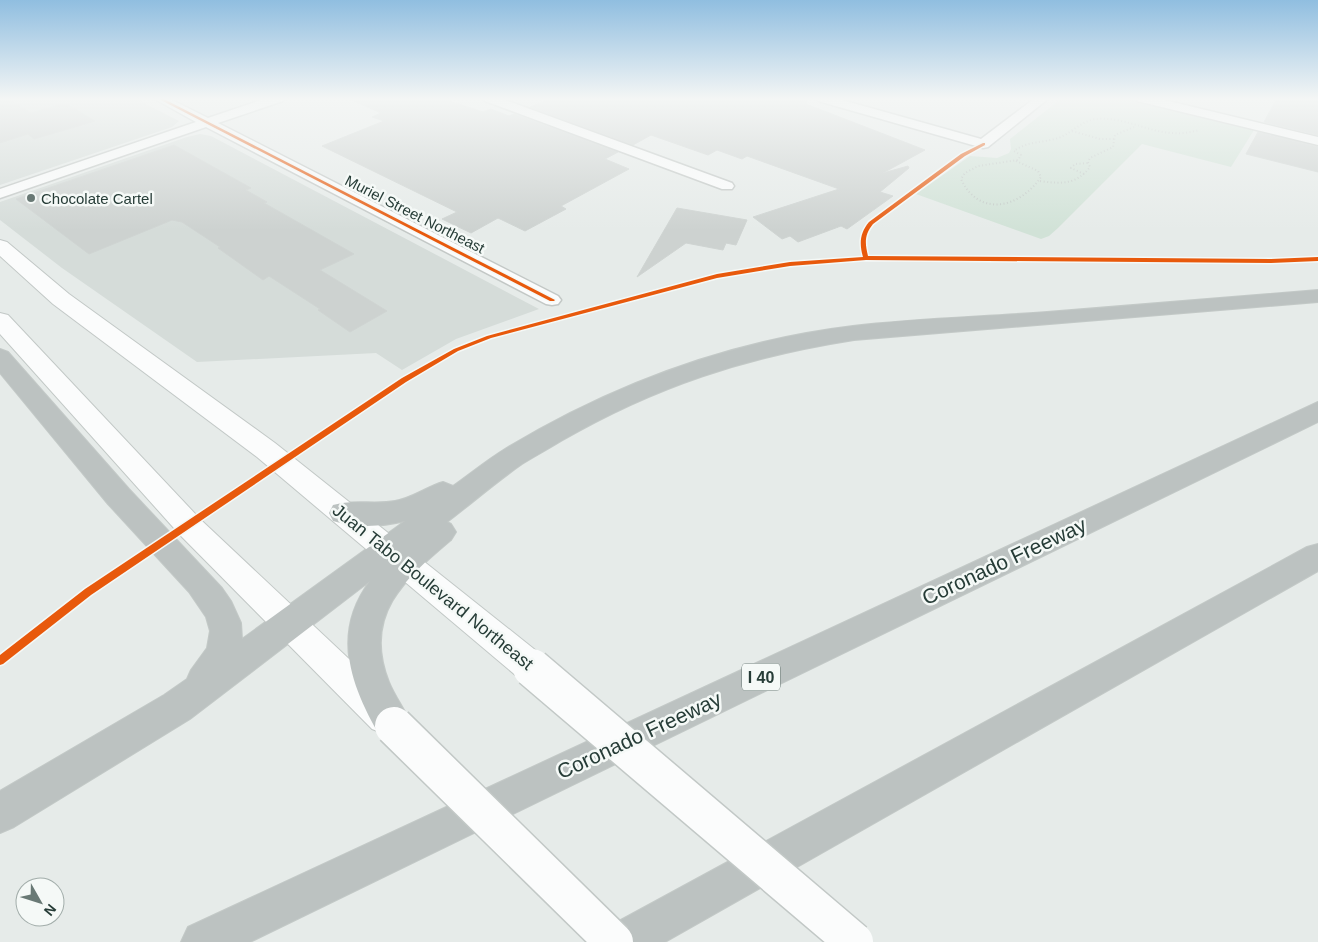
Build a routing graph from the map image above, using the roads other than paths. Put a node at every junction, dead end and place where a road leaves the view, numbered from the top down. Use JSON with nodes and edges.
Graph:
{"nodes":[{"id":1,"x":152,"y":142,"type":"edge"},
{"id":2,"x":245,"y":142,"type":"edge"},
{"id":3,"x":608,"y":142,"type":"edge"},
{"id":4,"x":727,"y":186,"type":"dead end"},
{"id":5,"x":0,"y":194,"type":"edge"},
{"id":6,"x":0,"y":246,"type":"edge"},
{"id":7,"x":1318,"y":296,"type":"edge"},
{"id":8,"x":552,"y":300,"type":"dead end"},
{"id":9,"x":0,"y":320,"type":"edge"},
{"id":10,"x":796,"y":342,"type":"junction"},
{"id":11,"x":0,"y":358,"type":"edge"},
{"id":12,"x":1318,"y":411,"type":"edge"},
{"id":13,"x":342,"y":513,"type":"junction"},
{"id":14,"x":1318,"y":556,"type":"edge"},
{"id":15,"x":396,"y":557,"type":"junction"},
{"id":16,"x":290,"y":624,"type":"junction"},
{"id":17,"x":177,"y":707,"type":"junction"},
{"id":18,"x":394,"y":726,"type":"junction"},
{"id":19,"x":0,"y":813,"type":"edge"},
{"id":20,"x":203,"y":942,"type":"edge"},
{"id":21,"x":614,"y":942,"type":"edge"},
{"id":22,"x":623,"y":942,"type":"edge"},
{"id":23,"x":854,"y":942,"type":"edge"}],
"edges":[{"from":1,"to":5,"type":"street"},
{"from":2,"to":8,"type":"street","name":"Muriel Street Northeast"},
{"from":3,"to":4,"type":"street"},
{"from":6,"to":13,"type":"main road","name":"Juan Tabo Boulevard Northeast"},
{"from":7,"to":10,"type":"highway"},
{"from":9,"to":16,"type":"main road"},
{"from":10,"to":13,"type":"highway"},
{"from":10,"to":15,"type":"highway"},
{"from":11,"to":17,"type":"highway"},
{"from":12,"to":20,"type":"highway","name":"Coronado Freeway","number":"I 40"},
{"from":13,"to":15,"type":"main road","name":"Juan Tabo Boulevard Northeast"},
{"from":14,"to":22,"type":"highway"},
{"from":15,"to":16,"type":"highway"},
{"from":15,"to":18,"type":"highway"},
{"from":15,"to":23,"type":"main road","name":"Juan Tabo Boulevard Northeast","bridge":true},
{"from":16,"to":17,"type":"highway"},
{"from":16,"to":18,"type":"main road"},
{"from":17,"to":19,"type":"highway"},
{"from":18,"to":21,"type":"main road","bridge":true}]}
